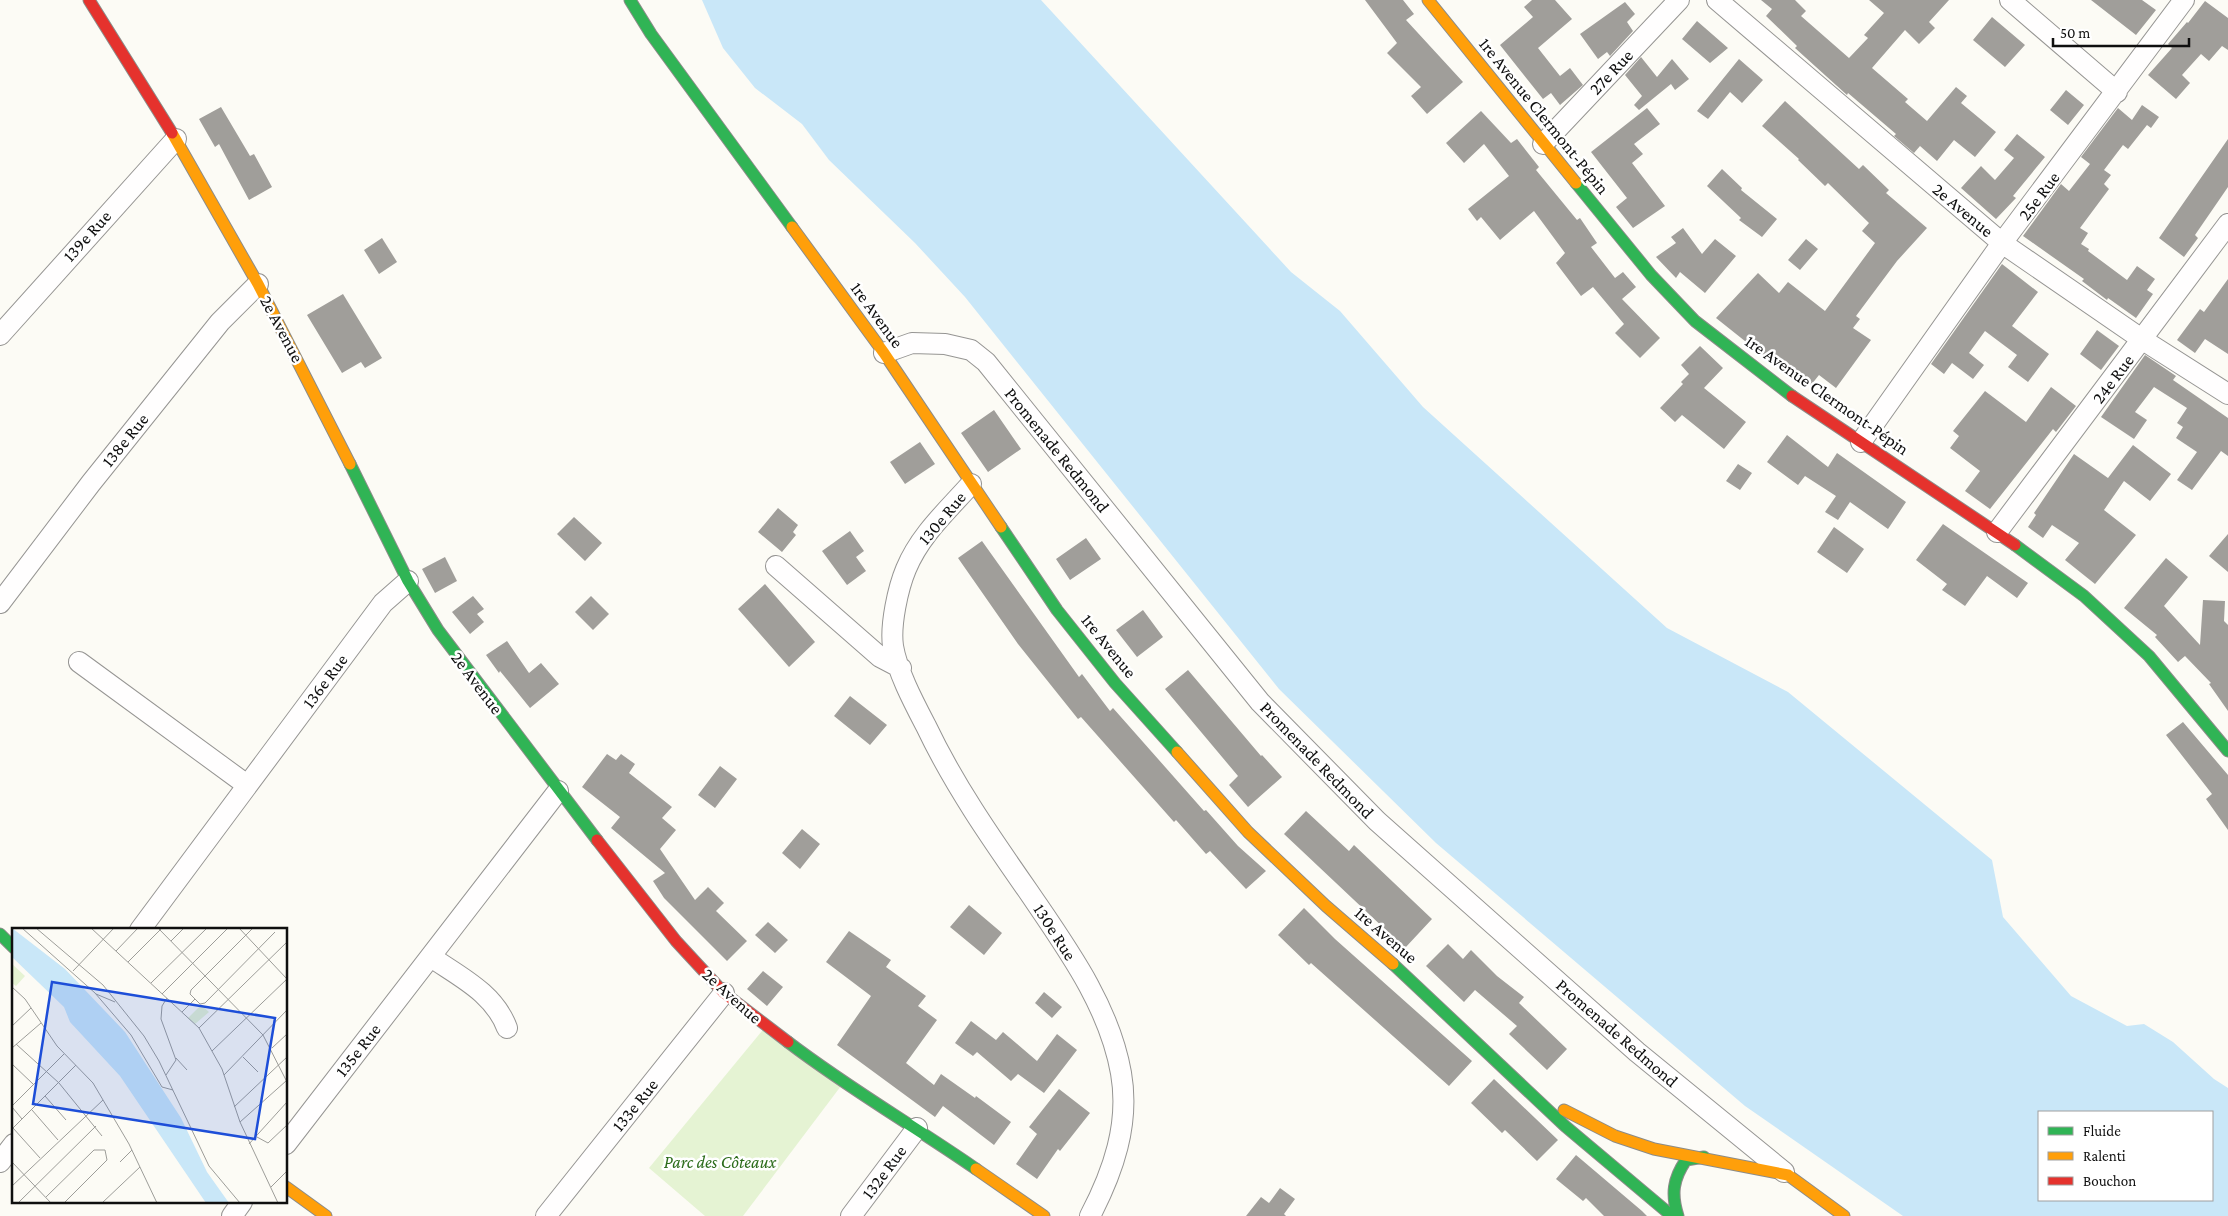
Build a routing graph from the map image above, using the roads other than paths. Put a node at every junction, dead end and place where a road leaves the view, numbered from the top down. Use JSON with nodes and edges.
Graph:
{"nodes":[{"id":1,"x":88,"y":0,"type":"edge"},
{"id":2,"x":630,"y":0,"type":"edge"},
{"id":3,"x":1428,"y":0,"type":"edge"},
{"id":4,"x":1679,"y":0,"type":"edge"},
{"id":5,"x":1717,"y":0,"type":"edge"},
{"id":6,"x":2010,"y":0,"type":"edge"},
{"id":7,"x":2184,"y":0,"type":"edge"},
{"id":8,"x":2117,"y":92,"type":"junction"},
{"id":9,"x":176,"y":139,"type":"junction"},
{"id":10,"x":1543,"y":144,"type":"junction"},
{"id":11,"x":2228,"y":224,"type":"edge"},
{"id":12,"x":2002,"y":244,"type":"junction"},
{"id":13,"x":258,"y":284,"type":"junction"},
{"id":14,"x":0,"y":334,"type":"edge"},
{"id":15,"x":2142,"y":340,"type":"junction"},
{"id":16,"x":884,"y":353,"type":"junction"},
{"id":17,"x":2228,"y":394,"type":"edge"},
{"id":18,"x":1861,"y":442,"type":"junction"},
{"id":19,"x":971,"y":484,"type":"junction"},
{"id":20,"x":1998,"y":532,"type":"junction"},
{"id":21,"x":776,"y":566,"type":"dead end"},
{"id":22,"x":408,"y":581,"type":"junction"},
{"id":23,"x":0,"y":603,"type":"edge"},
{"id":24,"x":79,"y":662,"type":"dead end"},
{"id":25,"x":901,"y":668,"type":"junction"},
{"id":26,"x":2228,"y":751,"type":"edge"},
{"id":27,"x":247,"y":785,"type":"junction"},
{"id":28,"x":558,"y":791,"type":"junction"},
{"id":29,"x":141,"y":928,"type":"edge"},
{"id":30,"x":0,"y":934,"type":"edge"},
{"id":31,"x":12,"y":946,"type":"edge"},
{"id":32,"x":431,"y":956,"type":"junction"},
{"id":33,"x":724,"y":993,"type":"junction"},
{"id":34,"x":507,"y":1028,"type":"dead end"},
{"id":35,"x":1530,"y":1092,"type":"junction"},
{"id":36,"x":917,"y":1128,"type":"junction"},
{"id":37,"x":288,"y":1141,"type":"edge"},
{"id":38,"x":12,"y":1147,"type":"edge"},
{"id":39,"x":1704,"y":1157,"type":"junction"},
{"id":40,"x":0,"y":1162,"type":"edge"},
{"id":41,"x":1788,"y":1175,"type":"junction"},
{"id":42,"x":288,"y":1188,"type":"edge"},
{"id":43,"x":241,"y":1204,"type":"edge"},
{"id":44,"x":232,"y":1216,"type":"edge"},
{"id":45,"x":326,"y":1216,"type":"edge"},
{"id":46,"x":546,"y":1216,"type":"edge"},
{"id":47,"x":851,"y":1216,"type":"edge"},
{"id":48,"x":1044,"y":1216,"type":"edge"},
{"id":49,"x":1090,"y":1216,"type":"edge"},
{"id":50,"x":1672,"y":1216,"type":"edge"},
{"id":51,"x":1678,"y":1216,"type":"edge"},
{"id":52,"x":1844,"y":1216,"type":"edge"}],
"edges":[{"from":1,"to":9,"type":"street","name":"2e Avenue"},
{"from":2,"to":16,"type":"street","name":"1re Avenue"},
{"from":3,"to":10,"type":"street","name":"1re Avenue Clermont-Pépin"},
{"from":4,"to":10,"type":"street","name":"27e Rue"},
{"from":5,"to":12,"type":"street","name":"2e Avenue"},
{"from":6,"to":8,"type":"street"},
{"from":7,"to":8,"type":"street","name":"25e Rue"},
{"from":8,"to":12,"type":"street","name":"25e Rue"},
{"from":9,"to":13,"type":"street","name":"2e Avenue"},
{"from":9,"to":14,"type":"street","name":"139e Rue"},
{"from":10,"to":18,"type":"street","name":"1re Avenue Clermont-Pépin"},
{"from":11,"to":15,"type":"street","name":"24e Rue"},
{"from":12,"to":15,"type":"street","name":"2e Avenue"},
{"from":12,"to":18,"type":"street","name":"25e Rue"},
{"from":13,"to":22,"type":"street","name":"2e Avenue"},
{"from":13,"to":23,"type":"street","name":"138e Rue"},
{"from":15,"to":17,"type":"street","name":"2e Avenue"},
{"from":15,"to":20,"type":"street","name":"24e Rue"},
{"from":16,"to":19,"type":"street","name":"1re Avenue"},
{"from":16,"to":41,"type":"street","name":"Promenade Redmond"},
{"from":18,"to":20,"type":"street","name":"1re Avenue Clermont-Pépin"},
{"from":19,"to":25,"type":"street","name":"130e Rue"},
{"from":19,"to":35,"type":"street","name":"1re Avenue"},
{"from":20,"to":26,"type":"street","name":"1re Avenue Clermont-Pépin"},
{"from":21,"to":25,"type":"street"},
{"from":22,"to":27,"type":"street","name":"136e Rue"},
{"from":22,"to":28,"type":"street","name":"2e Avenue"},
{"from":24,"to":27,"type":"street"},
{"from":25,"to":49,"type":"street","name":"130e Rue"},
{"from":27,"to":29,"type":"street","name":"136e Rue"},
{"from":28,"to":32,"type":"street","name":"135e Rue"},
{"from":28,"to":33,"type":"street","name":"2e Avenue"},
{"from":30,"to":31,"type":"street"},
{"from":32,"to":34,"type":"street"},
{"from":32,"to":37,"type":"street","name":"135e Rue"},
{"from":33,"to":36,"type":"street","name":"2e Avenue"},
{"from":33,"to":46,"type":"street","name":"133e Rue"},
{"from":35,"to":39,"type":"street","name":"Promenade Redmond"},
{"from":35,"to":50,"type":"street","name":"1re Avenue"},
{"from":36,"to":47,"type":"street","name":"132e Rue"},
{"from":36,"to":48,"type":"street","name":"2e Avenue"},
{"from":38,"to":40,"type":"street"},
{"from":39,"to":41,"type":"street","name":"Promenade Redmond"},
{"from":39,"to":51,"type":"street"},
{"from":41,"to":52,"type":"street","name":"Promenade Redmond"},
{"from":42,"to":45,"type":"street"},
{"from":43,"to":44,"type":"street"}]}
